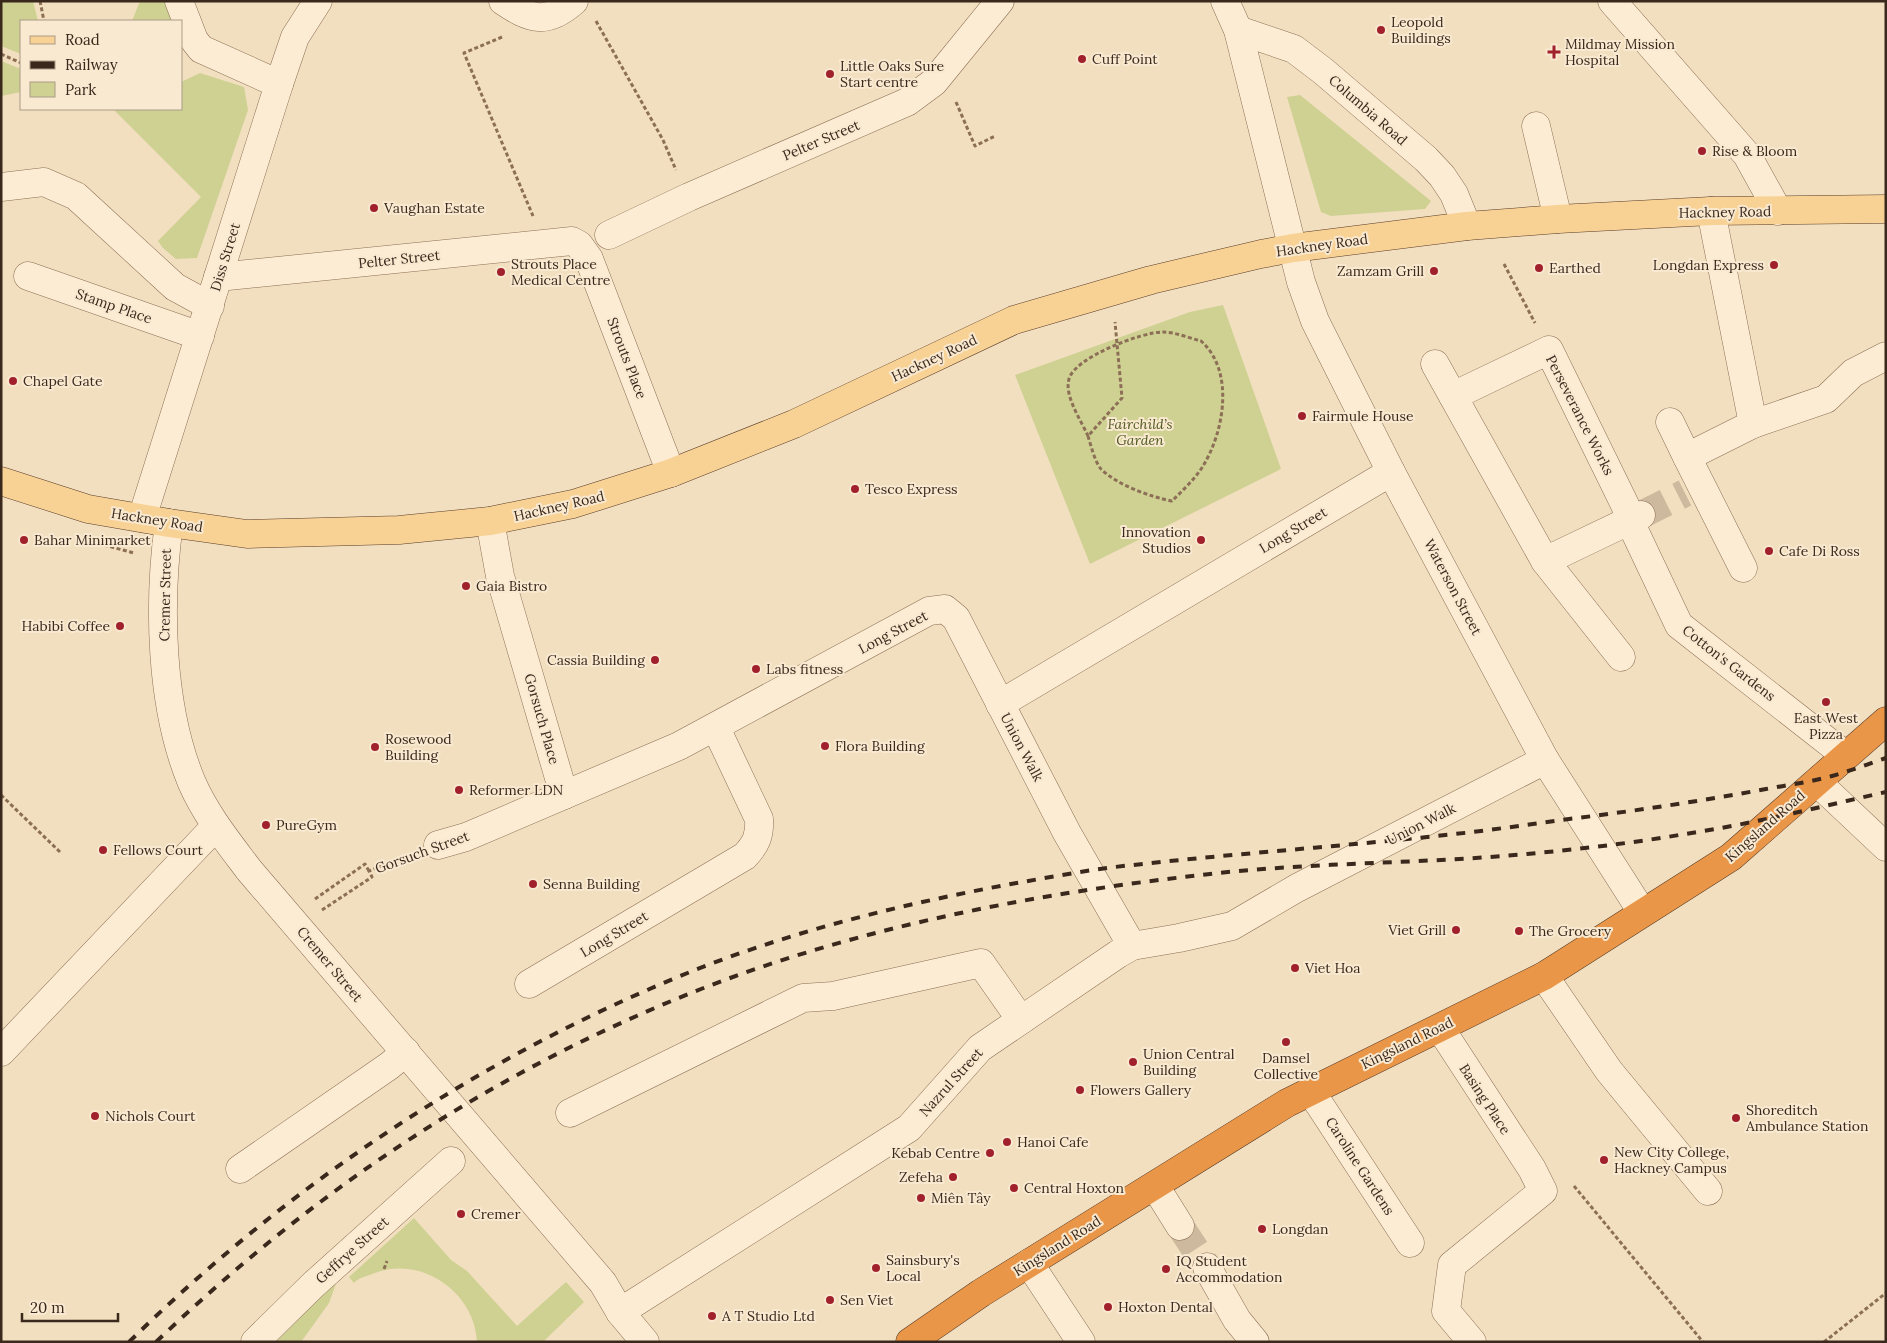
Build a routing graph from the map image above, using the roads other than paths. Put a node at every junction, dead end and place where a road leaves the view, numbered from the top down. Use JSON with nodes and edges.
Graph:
{"nodes":[{"id":1,"x":179,"y":1,"type":"edge"},
{"id":2,"x":318,"y":1,"type":"edge"},
{"id":3,"x":503,"y":1,"type":"edge"},
{"id":4,"x":1000,"y":1,"type":"edge"},
{"id":5,"x":1225,"y":1,"type":"edge"},
{"id":6,"x":1612,"y":1,"type":"edge"},
{"id":7,"x":584,"y":9,"type":"edge"},
{"id":8,"x":1238,"y":30,"type":"junction"},
{"id":9,"x":279,"y":84,"type":"junction"},
{"id":10,"x":1536,"y":126,"type":"dead end"},
{"id":11,"x":1,"y":187,"type":"edge"},
{"id":12,"x":1886,"y":209,"type":"edge"},
{"id":13,"x":1711,"y":211,"type":"junction"},
{"id":14,"x":1778,"y":211,"type":"junction"},
{"id":15,"x":1558,"y":219,"type":"junction"},
{"id":16,"x":1467,"y":226,"type":"junction"},
{"id":17,"x":609,"y":235,"type":"dead end"},
{"id":18,"x":579,"y":245,"type":"joint"},
{"id":19,"x":1293,"y":248,"type":"junction"},
{"id":20,"x":28,"y":276,"type":"dead end"},
{"id":21,"x":218,"y":277,"type":"junction"},
{"id":22,"x":210,"y":306,"type":"junction"},
{"id":23,"x":200,"y":336,"type":"junction"},
{"id":24,"x":1886,"y":356,"type":"edge"},
{"id":25,"x":1435,"y":364,"type":"dead end"},
{"id":26,"x":1453,"y":396,"type":"junction"},
{"id":27,"x":1670,"y":422,"type":"dead end"},
{"id":28,"x":1753,"y":424,"type":"junction"},
{"id":29,"x":1688,"y":457,"type":"junction"},
{"id":30,"x":1391,"y":472,"type":"junction"},
{"id":31,"x":671,"y":473,"type":"junction"},
{"id":32,"x":1,"y":481,"type":"edge"},
{"id":33,"x":1635,"y":517,"type":"junction"},
{"id":34,"x":142,"y":518,"type":"junction"},
{"id":35,"x":490,"y":521,"type":"junction"},
{"id":36,"x":169,"y":523,"type":"junction"},
{"id":37,"x":1545,"y":561,"type":"junction"},
{"id":38,"x":1744,"y":568,"type":"dead end"},
{"id":39,"x":1621,"y":657,"type":"dead end"},
{"id":40,"x":1000,"y":704,"type":"junction"},
{"id":41,"x":1886,"y":721,"type":"edge"},
{"id":42,"x":716,"y":728,"type":"junction"},
{"id":43,"x":1845,"y":755,"type":"junction"},
{"id":44,"x":1545,"y":760,"type":"junction"},
{"id":45,"x":1817,"y":782,"type":"junction"},
{"id":46,"x":564,"y":795,"type":"junction"},
{"id":47,"x":216,"y":826,"type":"junction"},
{"id":48,"x":438,"y":845,"type":"road end"},
{"id":49,"x":1886,"y":847,"type":"edge"},
{"id":50,"x":1297,"y":888,"type":"joint"},
{"id":51,"x":1642,"y":912,"type":"junction"},
{"id":52,"x":1132,"y":946,"type":"junction"},
{"id":53,"x":1544,"y":976,"type":"junction"},
{"id":54,"x":529,"y":984,"type":"dead end"},
{"id":55,"x":1021,"y":1020,"type":"junction"},
{"id":56,"x":1440,"y":1028,"type":"junction"},
{"id":57,"x":1,"y":1052,"type":"edge"},
{"id":58,"x":406,"y":1052,"type":"junction"},
{"id":59,"x":1310,"y":1090,"type":"junction"},
{"id":60,"x":570,"y":1113,"type":"dead end"},
{"id":61,"x":452,"y":1160,"type":"dead end"},
{"id":62,"x":240,"y":1169,"type":"dead end"},
{"id":63,"x":1154,"y":1186,"type":"junction"},
{"id":64,"x":1708,"y":1191,"type":"dead end"},
{"id":65,"x":1180,"y":1226,"type":"tunnel mouth"},
{"id":66,"x":1410,"y":1243,"type":"dead end"},
{"id":67,"x":1029,"y":1263,"type":"junction"},
{"id":68,"x":1207,"y":1267,"type":"tunnel mouth"},
{"id":69,"x":620,"y":1312,"type":"junction"},
{"id":70,"x":255,"y":1342,"type":"edge"},
{"id":71,"x":645,"y":1342,"type":"edge"},
{"id":72,"x":910,"y":1342,"type":"edge"},
{"id":73,"x":1080,"y":1342,"type":"edge"},
{"id":74,"x":1255,"y":1342,"type":"edge"},
{"id":75,"x":1472,"y":1342,"type":"edge"}],
"edges":[{"from":1,"to":9,"type":"street"},
{"from":2,"to":9,"type":"street","name":"Diss Street"},
{"from":3,"to":7,"type":"street"},
{"from":4,"to":17,"type":"street","name":"Pelter Street"},
{"from":5,"to":8,"type":"street"},
{"from":6,"to":14,"type":"street"},
{"from":8,"to":16,"type":"street","name":"Columbia Road"},
{"from":8,"to":19,"type":"street"},
{"from":9,"to":21,"type":"street","name":"Diss Street"},
{"from":10,"to":15,"type":"street"},
{"from":11,"to":22,"type":"street"},
{"from":12,"to":14,"type":"main road","name":"Hackney Road"},
{"from":13,"to":14,"type":"main road","name":"Hackney Road"},
{"from":13,"to":15,"type":"main road","name":"Hackney Road"},
{"from":13,"to":28,"type":"street"},
{"from":15,"to":16,"type":"main road","name":"Hackney Road"},
{"from":16,"to":19,"type":"main road","name":"Hackney Road"},
{"from":18,"to":21,"type":"street","name":"Pelter Street"},
{"from":18,"to":31,"type":"street","name":"Strouts Place"},
{"from":19,"to":30,"type":"street","name":"Waterson Street"},
{"from":19,"to":31,"type":"main road","name":"Hackney Road"},
{"from":20,"to":23,"type":"street","name":"Stamp Place"},
{"from":21,"to":22,"type":"street","name":"Diss Street"},
{"from":22,"to":23,"type":"street","name":"Diss Street"},
{"from":23,"to":34,"type":"street","name":"Diss Street"},
{"from":24,"to":28,"type":"street"},
{"from":25,"to":26,"type":"street"},
{"from":26,"to":33,"type":"street","name":"Perseverance Works"},
{"from":26,"to":37,"type":"street"},
{"from":27,"to":29,"type":"street"},
{"from":28,"to":29,"type":"street"},
{"from":29,"to":38,"type":"street"},
{"from":30,"to":40,"type":"street","name":"Long Street"},
{"from":30,"to":44,"type":"street","name":"Waterson Street"},
{"from":31,"to":35,"type":"main road","name":"Hackney Road"},
{"from":32,"to":34,"type":"main road","name":"Hackney Road"},
{"from":33,"to":37,"type":"street"},
{"from":33,"to":43,"type":"street","name":"Cotton's Gardens"},
{"from":34,"to":36,"type":"main road","name":"Hackney Road"},
{"from":35,"to":36,"type":"main road","name":"Hackney Road"},
{"from":35,"to":46,"type":"street","name":"Gorsuch Place"},
{"from":36,"to":47,"type":"street","name":"Cremer Street"},
{"from":37,"to":39,"type":"street"},
{"from":40,"to":42,"type":"street","name":"Long Street"},
{"from":40,"to":52,"type":"street","name":"Union Walk"},
{"from":41,"to":43,"type":"highway","name":"Kingsland Road"},
{"from":42,"to":46,"type":"street"},
{"from":42,"to":54,"type":"street","name":"Long Street"},
{"from":43,"to":45,"type":"highway","name":"Kingsland Road"},
{"from":44,"to":50,"type":"street","name":"Union Walk"},
{"from":44,"to":51,"type":"street","name":"Waterson Street"},
{"from":45,"to":49,"type":"street"},
{"from":45,"to":51,"type":"highway","name":"Kingsland Road"},
{"from":46,"to":48,"type":"street","name":"Gorsuch Street"},
{"from":47,"to":57,"type":"street"},
{"from":47,"to":58,"type":"street","name":"Cremer Street"},
{"from":50,"to":52,"type":"street","name":"Nazrul Street"},
{"from":51,"to":53,"type":"highway","name":"Kingsland Road"},
{"from":52,"to":55,"type":"street","name":"Nazrul Street"},
{"from":53,"to":56,"type":"highway","name":"Kingsland Road"},
{"from":53,"to":64,"type":"street"},
{"from":55,"to":60,"type":"street"},
{"from":55,"to":69,"type":"street","name":"Nazrul Street"},
{"from":56,"to":59,"type":"highway","name":"Kingsland Road"},
{"from":56,"to":75,"type":"street","name":"Basing Place"},
{"from":58,"to":62,"type":"street"},
{"from":58,"to":69,"type":"street","name":"Cremer Street"},
{"from":59,"to":63,"type":"highway","name":"Kingsland Road"},
{"from":59,"to":66,"type":"street","name":"Caroline Gardens"},
{"from":61,"to":70,"type":"street","name":"Geffrye Street"},
{"from":63,"to":65,"type":"street"},
{"from":63,"to":67,"type":"highway","name":"Kingsland Road"},
{"from":67,"to":72,"type":"highway","name":"Kingsland Road"},
{"from":67,"to":73,"type":"street"},
{"from":68,"to":74,"type":"street"},
{"from":69,"to":71,"type":"street","name":"Cremer Street"}]}
